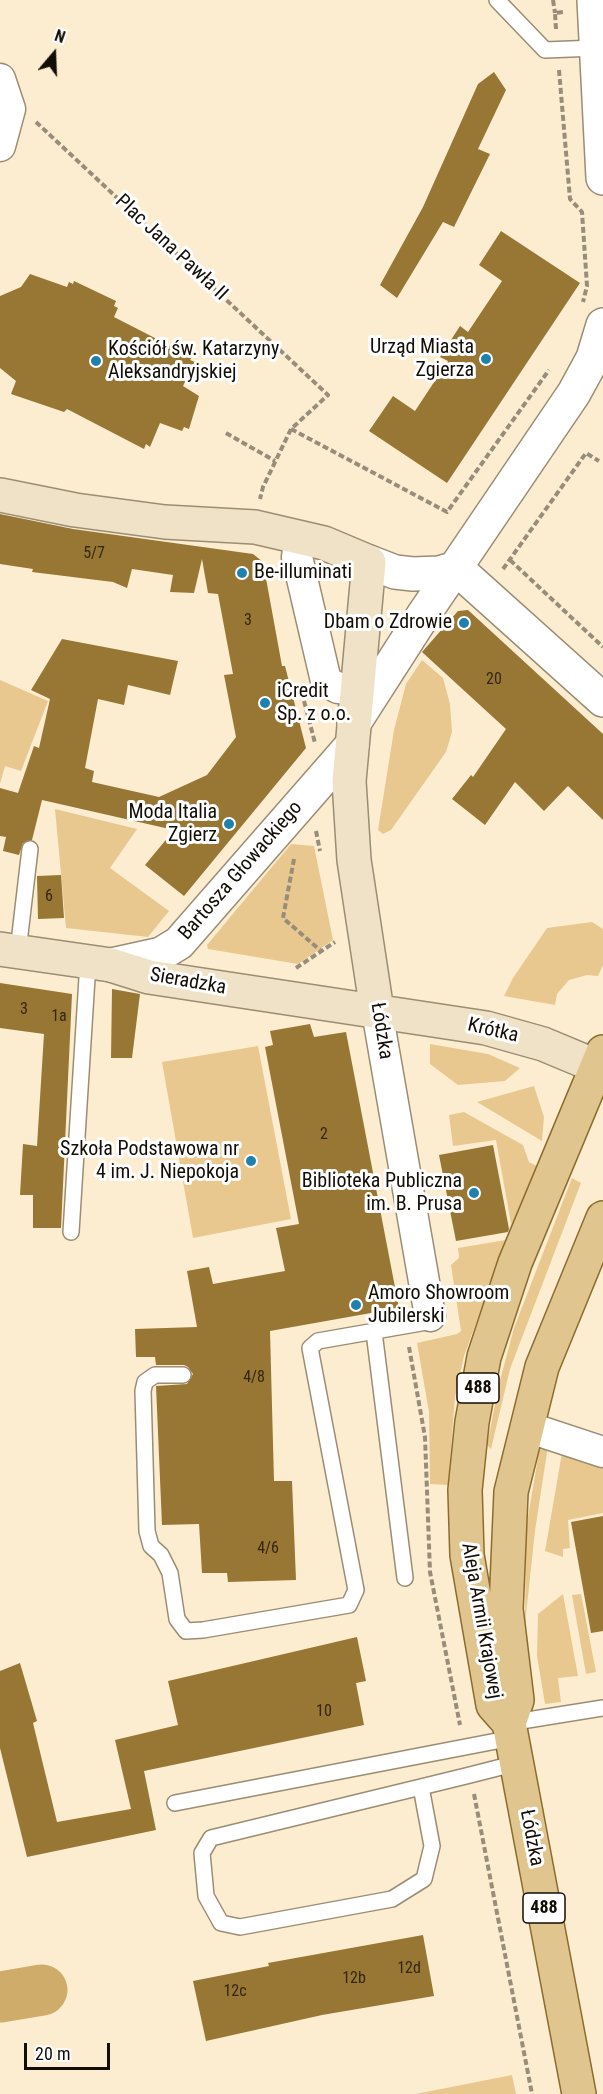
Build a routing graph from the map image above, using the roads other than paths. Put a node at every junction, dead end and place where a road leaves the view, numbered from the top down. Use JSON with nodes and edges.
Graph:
{"nodes":[{"id":1,"x":497,"y":0,"type":"edge"},
{"id":2,"x":594,"y":0,"type":"edge"},
{"id":3,"x":596,"y":48,"type":"junction"},
{"id":4,"x":0,"y":79,"type":"edge"},
{"id":5,"x":0,"y":146,"type":"edge"},
{"id":6,"x":603,"y":178,"type":"edge"},
{"id":7,"x":603,"y":325,"type":"edge"},
{"id":8,"x":594,"y":377,"type":"edge"},
{"id":9,"x":0,"y":495,"type":"edge"},
{"id":10,"x":300,"y":537,"type":"junction"},
{"id":11,"x":369,"y":562,"type":"junction"},
{"id":12,"x":456,"y":568,"type":"junction"},
{"id":13,"x":358,"y":689,"type":"junction"},
{"id":14,"x":603,"y":700,"type":"edge"},
{"id":15,"x":353,"y":734,"type":"junction"},
{"id":16,"x":30,"y":849,"type":"dead end"},
{"id":17,"x":9,"y":950,"type":"edge"},
{"id":18,"x":100,"y":963,"type":"junction"},
{"id":19,"x":378,"y":1011,"type":"junction"},
{"id":20,"x":601,"y":1062,"type":"edge"},
{"id":21,"x":603,"y":1218,"type":"edge"},
{"id":22,"x":70,"y":1232,"type":"dead end"},
{"id":23,"x":430,"y":1316,"type":"joint"},
{"id":24,"x":374,"y":1332,"type":"junction"},
{"id":25,"x":183,"y":1375,"type":"dead end"},
{"id":26,"x":527,"y":1427,"type":"junction"},
{"id":27,"x":603,"y":1452,"type":"edge"},
{"id":28,"x":405,"y":1578,"type":"dead end"},
{"id":29,"x":603,"y":1708,"type":"edge"},
{"id":30,"x":512,"y":1742,"type":"junction"},
{"id":31,"x":421,"y":1787,"type":"junction"},
{"id":32,"x":176,"y":1803,"type":"dead end"},
{"id":33,"x":579,"y":2094,"type":"edge"}],
"edges":[{"from":1,"to":3,"type":"lane"},
{"from":2,"to":3,"type":"street"},
{"from":3,"to":6,"type":"street"},
{"from":4,"to":5,"type":"street"},
{"from":7,"to":8,"type":"street"},
{"from":8,"to":12,"type":"street"},
{"from":9,"to":10,"type":"main road"},
{"from":10,"to":11,"type":"main road"},
{"from":10,"to":13,"type":"street"},
{"from":11,"to":12,"type":"street"},
{"from":11,"to":13,"type":"main road"},
{"from":12,"to":14,"type":"street"},
{"from":12,"to":15,"type":"street"},
{"from":13,"to":15,"type":"main road"},
{"from":15,"to":18,"type":"street","name":"Bartosza Głowackiego"},
{"from":15,"to":19,"type":"main road","name":"Łódzka"},
{"from":16,"to":17,"type":"lane"},
{"from":17,"to":18,"type":"main road","name":"Sieradzka"},
{"from":18,"to":19,"type":"main road","name":"Sieradzka"},
{"from":18,"to":22,"type":"lane"},
{"from":19,"to":20,"type":"main road","name":"Krótka"},
{"from":19,"to":23,"type":"street","name":"Łódzka"},
{"from":20,"to":30,"type":"main road","name":"Aleja Armii Krajowej","number":"488"},
{"from":21,"to":26,"type":"main road","name":"Aleja Armii Krajowej","number":"488"},
{"from":23,"to":24,"type":"lane"},
{"from":24,"to":25,"type":"lane"},
{"from":24,"to":28,"type":"lane"},
{"from":26,"to":27,"type":"street"},
{"from":26,"to":30,"type":"main road","name":"Aleja Armii Krajowej","number":"488"},
{"from":29,"to":30,"type":"lane"},
{"from":30,"to":31,"type":"lane"},
{"from":30,"to":32,"type":"lane"},
{"from":30,"to":33,"type":"main road","name":"Łódzka","number":"488"},
{"from":31,"to":31,"type":"lane"}]}
